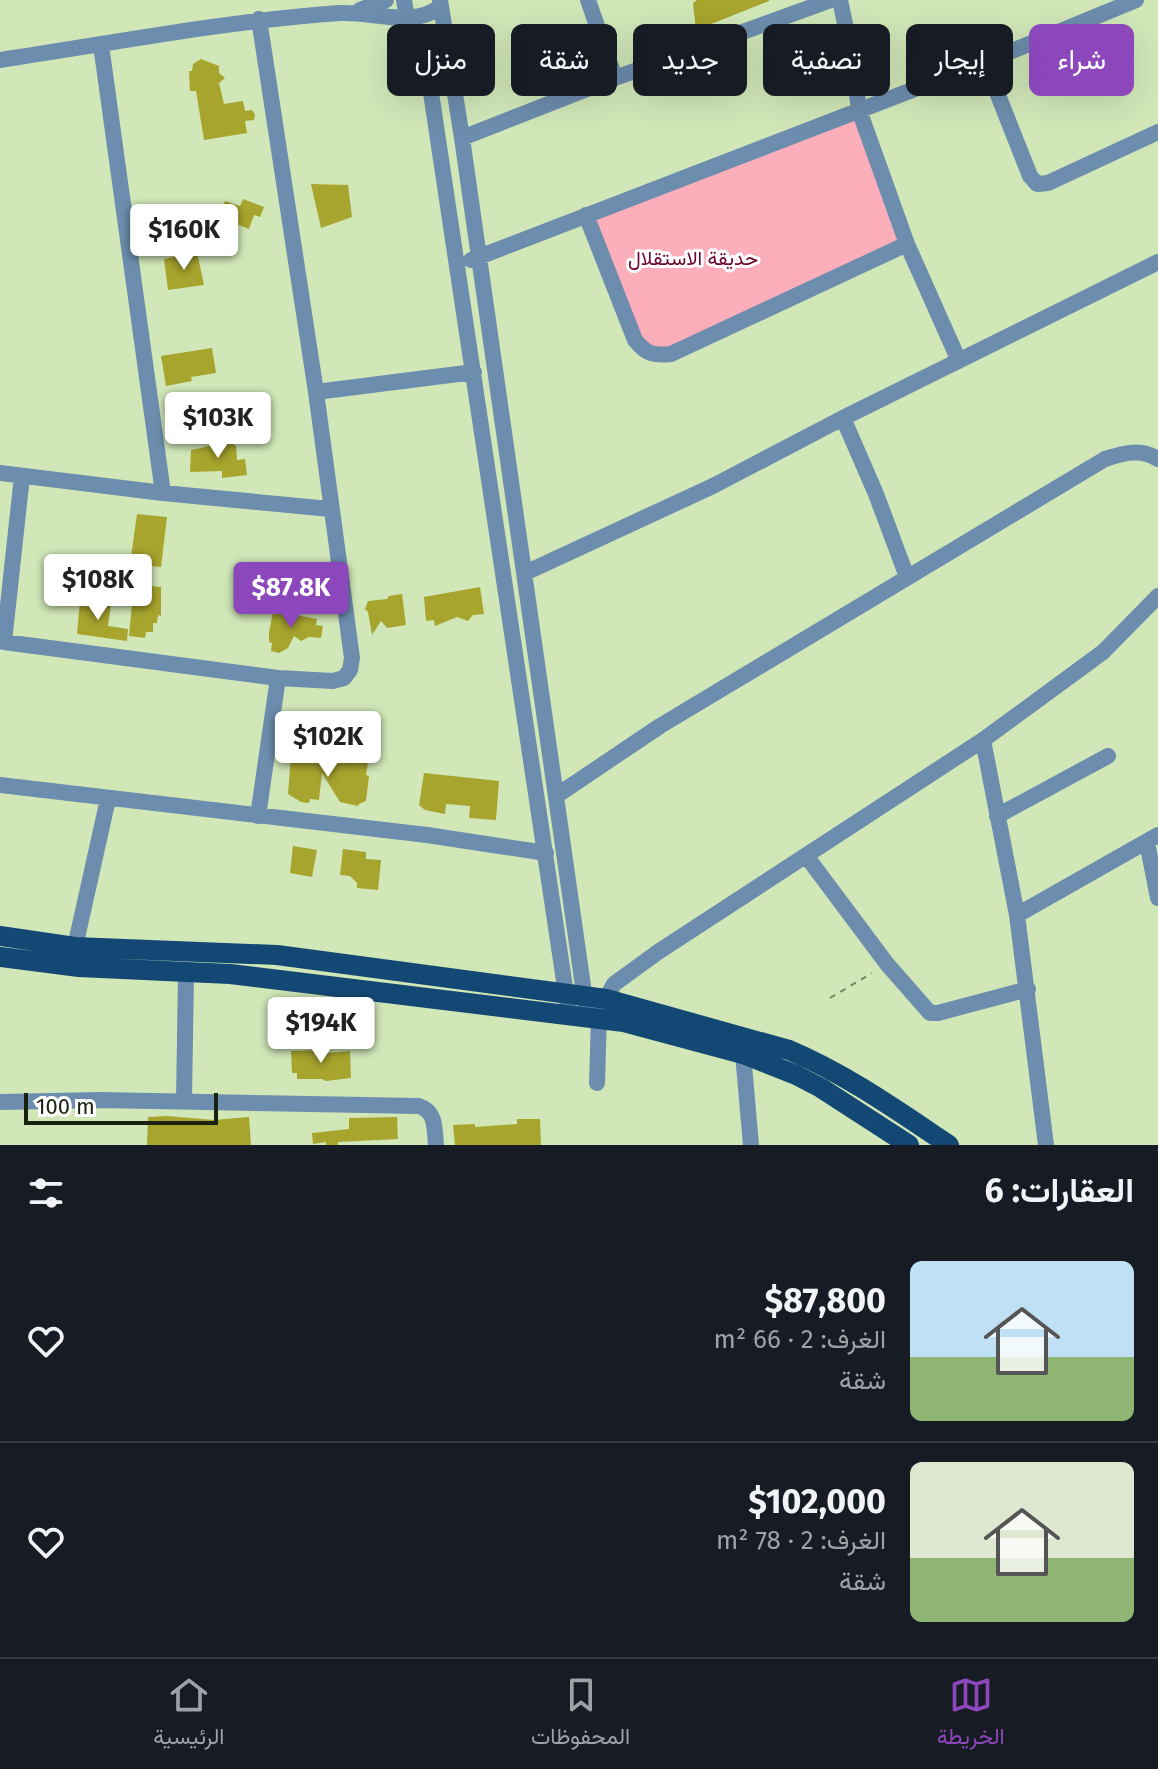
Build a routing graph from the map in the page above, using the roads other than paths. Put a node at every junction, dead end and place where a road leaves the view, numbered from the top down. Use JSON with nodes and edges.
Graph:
{"nodes":[{"id":1,"x":386,"y":0,"type":"edge"},
{"id":2,"x":404,"y":0,"type":"edge"},
{"id":3,"x":588,"y":0,"type":"edge"},
{"id":4,"x":831,"y":0,"type":"edge"},
{"id":5,"x":840,"y":0,"type":"edge"},
{"id":6,"x":1136,"y":0,"type":"edge"},
{"id":7,"x":440,"y":3,"type":"edge"},
{"id":8,"x":354,"y":12,"type":"junction"},
{"id":9,"x":410,"y":18,"type":"junction"},
{"id":10,"x":259,"y":19,"type":"junction"},
{"id":11,"x":596,"y":24,"type":"edge"},
{"id":12,"x":101,"y":45,"type":"junction"},
{"id":13,"x":1013,"y":51,"type":"edge"},
{"id":14,"x":0,"y":60,"type":"edge"},
{"id":15,"x":617,"y":77,"type":"edge"},
{"id":16,"x":906,"y":92,"type":"edge"},
{"id":17,"x":569,"y":96,"type":"edge"},
{"id":18,"x":998,"y":96,"type":"edge"},
{"id":19,"x":859,"y":110,"type":"junction"},
{"id":20,"x":1158,"y":132,"type":"edge"},
{"id":21,"x":462,"y":138,"type":"junction"},
{"id":22,"x":586,"y":215,"type":"junction"},
{"id":23,"x":907,"y":244,"type":"junction"},
{"id":24,"x":479,"y":258,"type":"junction"},
{"id":25,"x":1158,"y":262,"type":"edge"},
{"id":26,"x":458,"y":264,"type":"junction"},
{"id":27,"x":959,"y":361,"type":"junction"},
{"id":28,"x":474,"y":372,"type":"junction"},
{"id":29,"x":316,"y":392,"type":"junction"},
{"id":30,"x":843,"y":418,"type":"junction"},
{"id":31,"x":1158,"y":459,"type":"edge"},
{"id":32,"x":0,"y":473,"type":"edge"},
{"id":33,"x":22,"y":476,"type":"junction"},
{"id":34,"x":163,"y":493,"type":"junction"},
{"id":35,"x":330,"y":509,"type":"junction"},
{"id":36,"x":525,"y":573,"type":"junction"},
{"id":37,"x":907,"y":577,"type":"junction"},
{"id":38,"x":1158,"y":596,"type":"edge"},
{"id":39,"x":2,"y":642,"type":"edge"},
{"id":40,"x":278,"y":678,"type":"junction"},
{"id":41,"x":983,"y":740,"type":"junction"},
{"id":42,"x":1108,"y":756,"type":"dead end"},
{"id":43,"x":0,"y":785,"type":"edge"},
{"id":44,"x":556,"y":796,"type":"junction"},
{"id":45,"x":108,"y":799,"type":"junction"},
{"id":46,"x":258,"y":816,"type":"junction"},
{"id":47,"x":997,"y":816,"type":"junction"},
{"id":48,"x":1152,"y":838,"type":"edge"},
{"id":49,"x":546,"y":853,"type":"junction"},
{"id":50,"x":807,"y":857,"type":"junction"},
{"id":51,"x":1158,"y":898,"type":"edge"},
{"id":52,"x":1017,"y":915,"type":"junction"},
{"id":53,"x":0,"y":936,"type":"edge"},
{"id":54,"x":75,"y":947,"type":"junction"},
{"id":55,"x":0,"y":957,"type":"edge"},
{"id":56,"x":186,"y":972,"type":"junction"},
{"id":57,"x":1028,"y":989,"type":"junction"},
{"id":58,"x":585,"y":1006,"type":"junction"},
{"id":59,"x":743,"y":1054,"type":"junction"},
{"id":60,"x":597,"y":1083,"type":"dead end"},
{"id":61,"x":0,"y":1102,"type":"edge"},
{"id":62,"x":184,"y":1102,"type":"junction"},
{"id":63,"x":436,"y":1145,"type":"edge"},
{"id":64,"x":751,"y":1145,"type":"edge"},
{"id":65,"x":909,"y":1145,"type":"edge"},
{"id":66,"x":949,"y":1145,"type":"edge"},
{"id":67,"x":1046,"y":1145,"type":"edge"}],
"edges":[{"from":1,"to":8,"type":"street"},
{"from":2,"to":9,"type":"street"},
{"from":3,"to":11,"type":"street"},
{"from":4,"to":15,"type":"street"},
{"from":5,"to":19,"type":"street"},
{"from":6,"to":13,"type":"street"},
{"from":7,"to":9,"type":"street"},
{"from":7,"to":21,"type":"street"},
{"from":8,"to":9,"type":"street"},
{"from":8,"to":10,"type":"street"},
{"from":9,"to":26,"type":"street"},
{"from":10,"to":12,"type":"street"},
{"from":10,"to":29,"type":"street"},
{"from":12,"to":14,"type":"street"},
{"from":12,"to":34,"type":"street"},
{"from":16,"to":19,"type":"street"},
{"from":17,"to":21,"type":"street"},
{"from":18,"to":20,"type":"street"},
{"from":19,"to":22,"type":"street"},
{"from":19,"to":23,"type":"street"},
{"from":21,"to":24,"type":"street"},
{"from":22,"to":23,"type":"street"},
{"from":22,"to":24,"type":"street"},
{"from":23,"to":27,"type":"street"},
{"from":24,"to":26,"type":"street"},
{"from":24,"to":36,"type":"street"},
{"from":25,"to":27,"type":"street"},
{"from":26,"to":28,"type":"street"},
{"from":27,"to":30,"type":"street"},
{"from":28,"to":29,"type":"street"},
{"from":28,"to":49,"type":"street"},
{"from":29,"to":35,"type":"street"},
{"from":30,"to":36,"type":"street"},
{"from":30,"to":37,"type":"street"},
{"from":31,"to":37,"type":"street"},
{"from":32,"to":33,"type":"street"},
{"from":33,"to":34,"type":"street"},
{"from":33,"to":39,"type":"street"},
{"from":34,"to":35,"type":"street"},
{"from":35,"to":40,"type":"street"},
{"from":36,"to":44,"type":"street"},
{"from":37,"to":44,"type":"street"},
{"from":38,"to":41,"type":"street"},
{"from":39,"to":40,"type":"street"},
{"from":40,"to":46,"type":"street"},
{"from":41,"to":47,"type":"street"},
{"from":41,"to":50,"type":"street"},
{"from":42,"to":47,"type":"street"},
{"from":43,"to":45,"type":"street"},
{"from":44,"to":58,"type":"street"},
{"from":45,"to":46,"type":"street"},
{"from":45,"to":54,"type":"street"},
{"from":46,"to":49,"type":"street"},
{"from":47,"to":52,"type":"street"},
{"from":48,"to":51,"type":"street"},
{"from":48,"to":52,"type":"street"},
{"from":49,"to":58,"type":"street"},
{"from":50,"to":57,"type":"street"},
{"from":50,"to":58,"type":"street"},
{"from":52,"to":57,"type":"street"},
{"from":53,"to":54,"type":"main road"},
{"from":54,"to":58,"type":"main road"},
{"from":55,"to":56,"type":"main road"},
{"from":56,"to":58,"type":"main road"},
{"from":56,"to":62,"type":"street"},
{"from":57,"to":67,"type":"street"},
{"from":58,"to":59,"type":"main road"},
{"from":58,"to":60,"type":"street"},
{"from":58,"to":66,"type":"main road"},
{"from":59,"to":64,"type":"street"},
{"from":59,"to":65,"type":"main road"},
{"from":61,"to":62,"type":"street"},
{"from":62,"to":63,"type":"street"}]}
